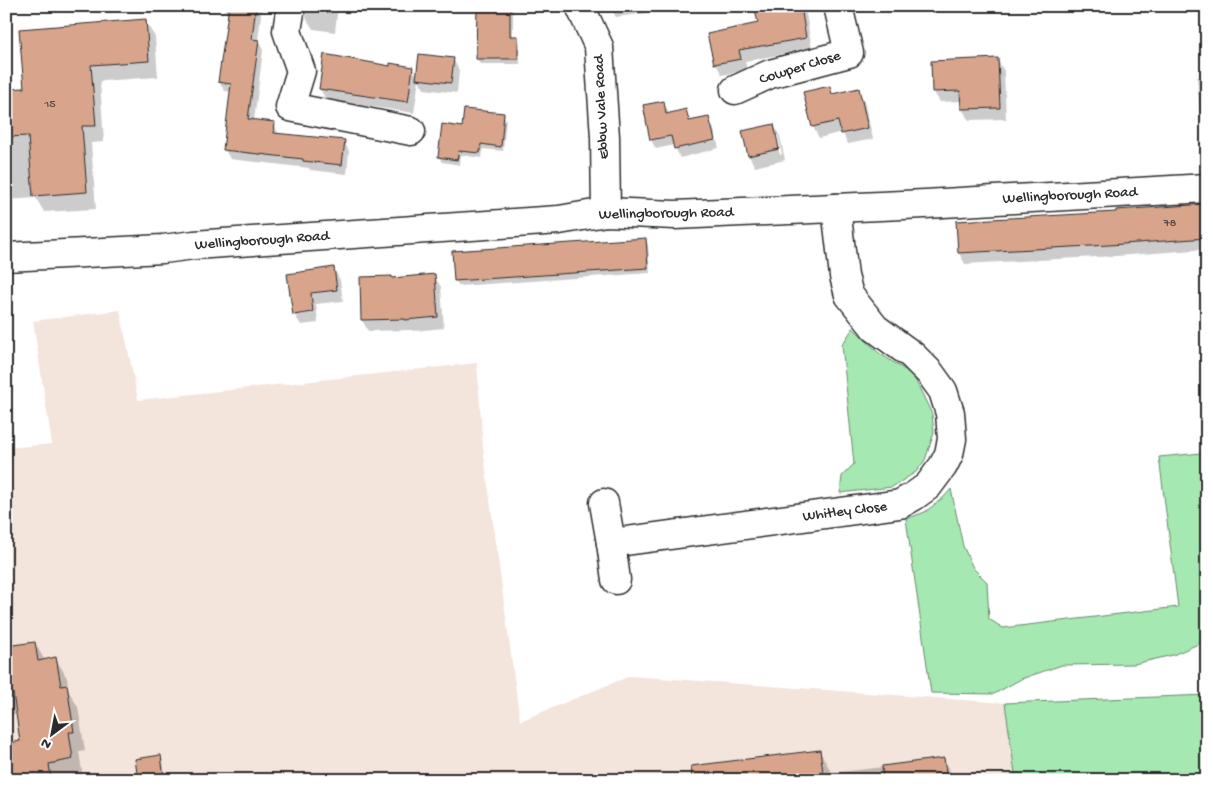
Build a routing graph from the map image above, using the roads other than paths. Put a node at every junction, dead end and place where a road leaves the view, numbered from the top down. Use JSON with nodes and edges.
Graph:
{"nodes":[{"id":1,"x":291,"y":6,"type":"edge"},
{"id":2,"x":580,"y":6,"type":"edge"},
{"id":3,"x":838,"y":6,"type":"edge"},
{"id":4,"x":734,"y":90,"type":"dead end"},
{"id":5,"x":411,"y":131,"type":"dead end"},
{"id":6,"x":1207,"y":188,"type":"edge"},
{"id":7,"x":836,"y":208,"type":"junction"},
{"id":8,"x":606,"y":212,"type":"junction"},
{"id":9,"x":6,"y":258,"type":"edge"},
{"id":10,"x":604,"y":503,"type":"dead end"},
{"id":11,"x":611,"y":543,"type":"junction"},
{"id":12,"x":616,"y":580,"type":"dead end"}],
"edges":[{"from":1,"to":5,"type":"street"},
{"from":2,"to":8,"type":"street","name":"Ebbw Vale Road"},
{"from":3,"to":4,"type":"street","name":"Cowper Close"},
{"from":6,"to":7,"type":"street","name":"Wellingborough Road"},
{"from":7,"to":8,"type":"street","name":"Wellingborough Road"},
{"from":7,"to":11,"type":"street","name":"Whitley Close"},
{"from":8,"to":9,"type":"street","name":"Wellingborough Road"},
{"from":10,"to":11,"type":"street"},
{"from":11,"to":12,"type":"street"}]}
